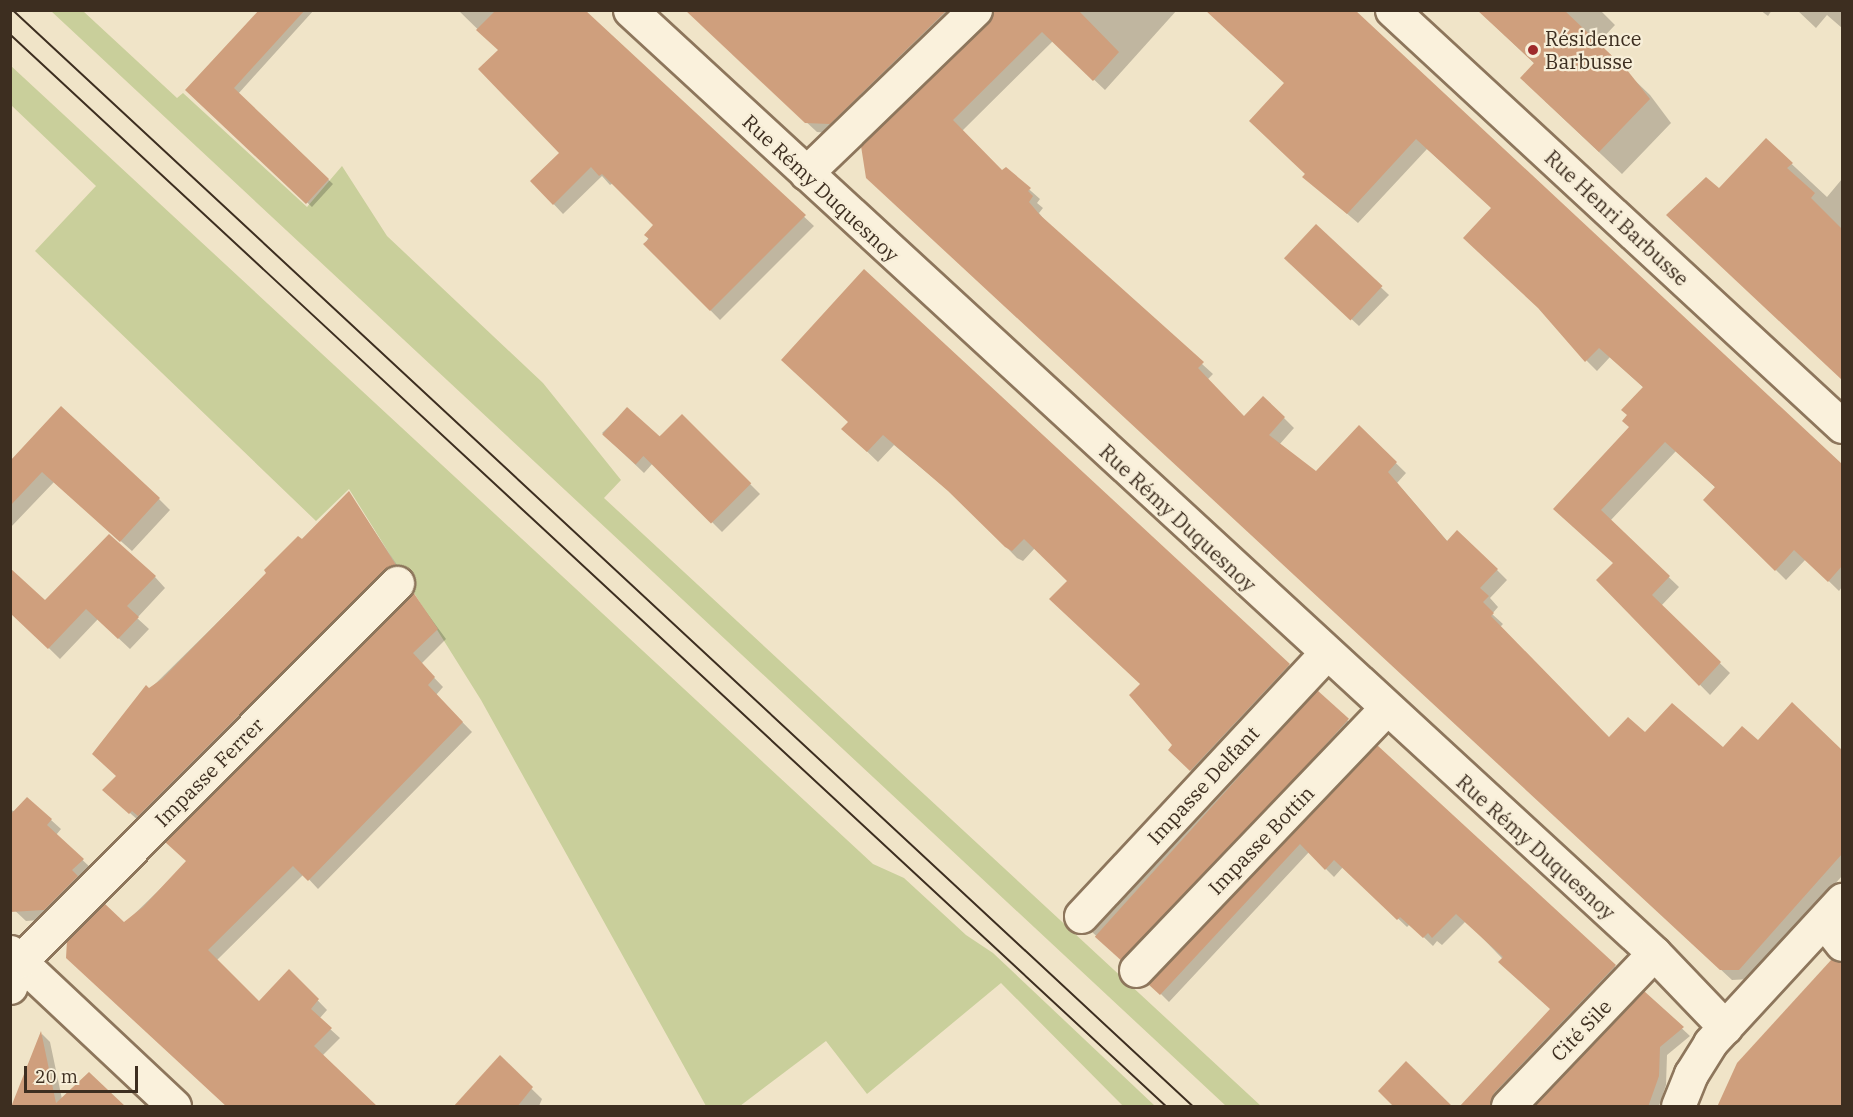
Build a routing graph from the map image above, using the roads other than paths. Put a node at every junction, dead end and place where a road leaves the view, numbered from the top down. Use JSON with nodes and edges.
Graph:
{"nodes":[{"id":1,"x":630,"y":10,"type":"edge"},
{"id":2,"x":975,"y":10,"type":"edge"},
{"id":3,"x":1392,"y":10,"type":"edge"},
{"id":4,"x":806,"y":173,"type":"junction"},
{"id":5,"x":1842,"y":426,"type":"edge"},
{"id":6,"x":398,"y":583,"type":"dead end"},
{"id":7,"x":1326,"y":653,"type":"junction"},
{"id":8,"x":1385,"y":709,"type":"junction"},
{"id":9,"x":1081,"y":916,"type":"dead end"},
{"id":10,"x":1836,"y":922,"type":"edge"},
{"id":11,"x":1654,"y":953,"type":"junction"},
{"id":12,"x":13,"y":966,"type":"edge"},
{"id":13,"x":1136,"y":970,"type":"dead end"},
{"id":14,"x":1725,"y":1027,"type":"junction"},
{"id":15,"x":174,"y":1107,"type":"edge"},
{"id":16,"x":1508,"y":1107,"type":"edge"},
{"id":17,"x":1678,"y":1107,"type":"edge"}],
"edges":[{"from":1,"to":4,"type":"street","name":"Rue Rémy Duquesnoy"},
{"from":2,"to":4,"type":"street"},
{"from":3,"to":5,"type":"street","name":"Rue Henri Barbusse"},
{"from":4,"to":7,"type":"street","name":"Rue Rémy Duquesnoy"},
{"from":6,"to":12,"type":"street","name":"Impasse Ferrer"},
{"from":7,"to":8,"type":"street","name":"Rue Rémy Duquesnoy"},
{"from":7,"to":9,"type":"street","name":"Impasse Delfant"},
{"from":8,"to":11,"type":"street","name":"Rue Rémy Duquesnoy"},
{"from":8,"to":13,"type":"street","name":"Impasse Bottin"},
{"from":10,"to":14,"type":"street"},
{"from":11,"to":14,"type":"street","name":"Rue Rémy Duquesnoy"},
{"from":11,"to":16,"type":"street","name":"Cité Sile"},
{"from":12,"to":15,"type":"street"},
{"from":14,"to":17,"type":"street"}]}
